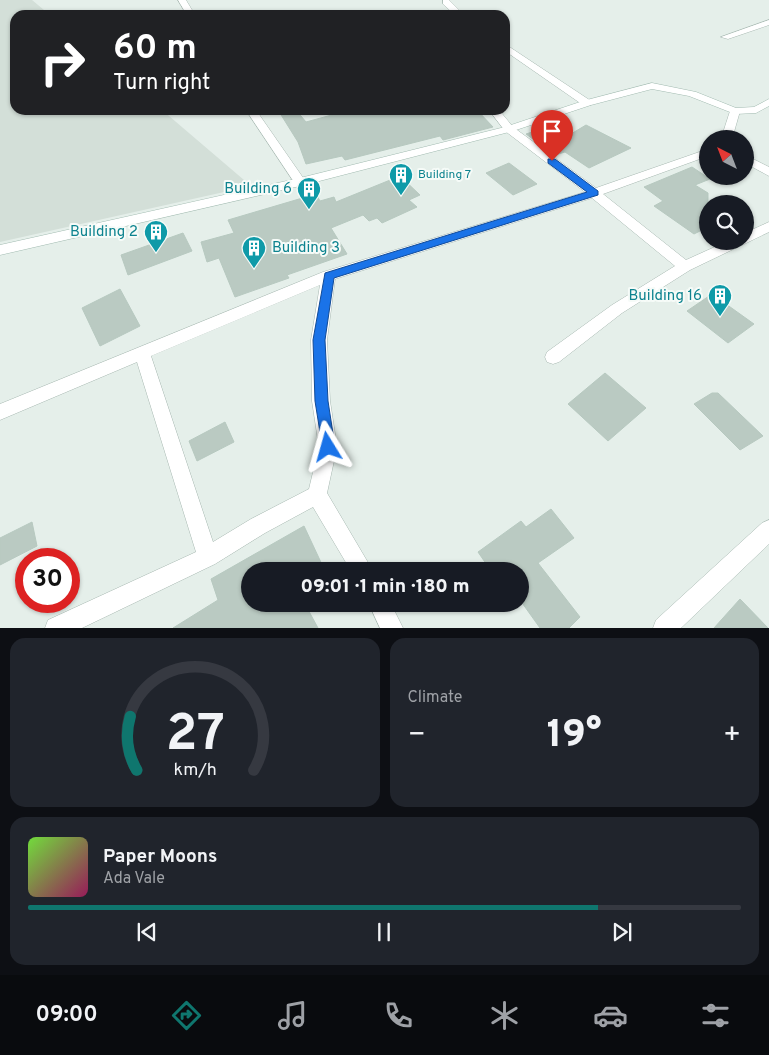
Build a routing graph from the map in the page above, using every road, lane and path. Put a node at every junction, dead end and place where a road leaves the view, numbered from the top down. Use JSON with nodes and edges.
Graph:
{"nodes":[{"id":1,"x":453,"y":0,"type":"edge"},
{"id":2,"x":455,"y":10,"type":"edge"},
{"id":3,"x":769,"y":22,"type":"edge"},
{"id":4,"x":725,"y":38,"type":"dead end"},
{"id":5,"x":510,"y":50,"type":"edge"},
{"id":6,"x":769,"y":102,"type":"edge"},
{"id":7,"x":587,"y":103,"type":"junction"},
{"id":8,"x":736,"y":111,"type":"junction"},
{"id":9,"x":254,"y":115,"type":"edge"},
{"id":10,"x":498,"y":115,"type":"edge"},
{"id":11,"x":509,"y":129,"type":"junction"},
{"id":12,"x":728,"y":130,"type":"edge"},
{"id":13,"x":699,"y":155,"type":"edge"},
{"id":14,"x":754,"y":163,"type":"edge"},
{"id":15,"x":769,"y":172,"type":"edge"},
{"id":16,"x":300,"y":182,"type":"junction"},
{"id":17,"x":594,"y":193,"type":"junction"},
{"id":18,"x":769,"y":226,"type":"edge"},
{"id":19,"x":754,"y":234,"type":"edge"},
{"id":20,"x":0,"y":250,"type":"edge"},
{"id":21,"x":721,"y":250,"type":"edge"},
{"id":22,"x":686,"y":266,"type":"junction"},
{"id":23,"x":328,"y":276,"type":"junction"},
{"id":24,"x":142,"y":353,"type":"junction"},
{"id":25,"x":553,"y":357,"type":"dead end"},
{"id":26,"x":0,"y":412,"type":"edge"},
{"id":27,"x":317,"y":495,"type":"junction"},
{"id":28,"x":769,"y":530,"type":"edge"},
{"id":29,"x":208,"y":557,"type":"junction"},
{"id":30,"x":357,"y":562,"type":"edge"},
{"id":31,"x":384,"y":612,"type":"edge"},
{"id":32,"x":56,"y":628,"type":"edge"},
{"id":33,"x":392,"y":628,"type":"edge"},
{"id":34,"x":664,"y":628,"type":"edge"}],
"edges":[{"from":1,"to":2,"type":"street"},
{"from":3,"to":4,"type":"street"},
{"from":5,"to":7,"type":"street"},
{"from":6,"to":8,"type":"street"},
{"from":7,"to":8,"type":"street"},
{"from":7,"to":11,"type":"street"},
{"from":8,"to":12,"type":"street"},
{"from":9,"to":16,"type":"street"},
{"from":10,"to":11,"type":"street"},
{"from":11,"to":16,"type":"street"},
{"from":11,"to":17,"type":"street"},
{"from":13,"to":17,"type":"street"},
{"from":14,"to":15,"type":"street"},
{"from":16,"to":20,"type":"street"},
{"from":17,"to":22,"type":"street"},
{"from":17,"to":23,"type":"street"},
{"from":18,"to":19,"type":"street"},
{"from":21,"to":22,"type":"street"},
{"from":22,"to":25,"type":"street"},
{"from":23,"to":24,"type":"street"},
{"from":23,"to":27,"type":"street"},
{"from":24,"to":26,"type":"street"},
{"from":24,"to":29,"type":"street"},
{"from":27,"to":29,"type":"street"},
{"from":27,"to":30,"type":"street"},
{"from":28,"to":34,"type":"street"},
{"from":29,"to":32,"type":"street"},
{"from":31,"to":33,"type":"street"}]}
